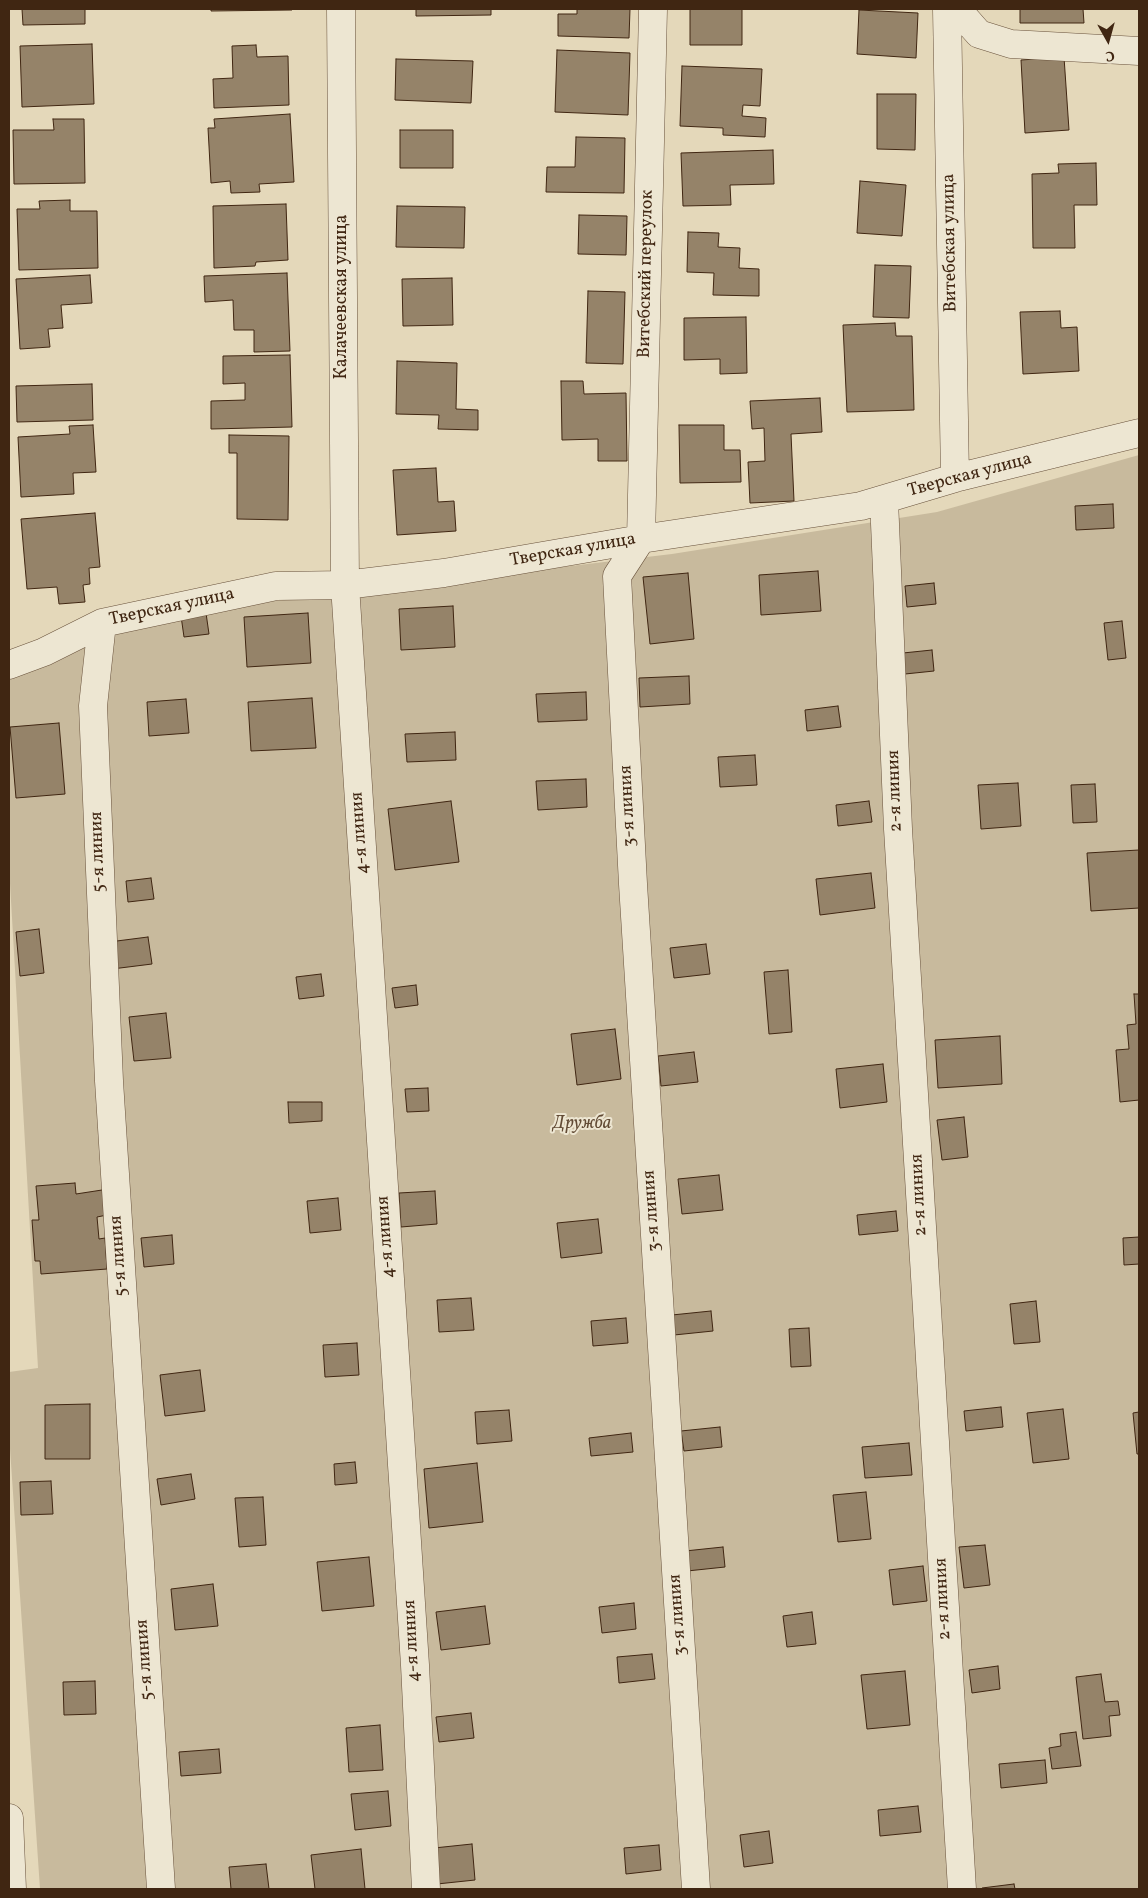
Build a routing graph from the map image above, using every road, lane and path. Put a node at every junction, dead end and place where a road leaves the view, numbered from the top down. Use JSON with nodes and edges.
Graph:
{"nodes":[{"id":1,"x":341,"y":9,"type":"edge"},
{"id":2,"x":653,"y":9,"type":"edge"},
{"id":3,"x":947,"y":9,"type":"edge"},
{"id":4,"x":957,"y":9,"type":"edge"},
{"id":5,"x":1139,"y":51,"type":"edge"},
{"id":6,"x":1139,"y":433,"type":"edge"},
{"id":7,"x":955,"y":478,"type":"junction"},
{"id":8,"x":884,"y":500,"type":"junction"},
{"id":9,"x":641,"y":539,"type":"junction"},
{"id":10,"x":345,"y":585,"type":"junction"},
{"id":11,"x":102,"y":623,"type":"junction"},
{"id":12,"x":9,"y":665,"type":"edge"},
{"id":13,"x":9,"y":1818,"type":"edge"},
{"id":14,"x":12,"y":1889,"type":"edge"},
{"id":15,"x":161,"y":1889,"type":"edge"},
{"id":16,"x":426,"y":1889,"type":"edge"},
{"id":17,"x":696,"y":1889,"type":"edge"},
{"id":18,"x":962,"y":1889,"type":"edge"}],
"edges":[{"from":1,"to":10,"type":"street","name":"Калачеевская улица"},
{"from":2,"to":9,"type":"street","name":"Витебский переулок"},
{"from":3,"to":7,"type":"street","name":"Витебская улица"},
{"from":4,"to":5,"type":"street"},
{"from":6,"to":7,"type":"street","name":"Тверская улица"},
{"from":7,"to":8,"type":"street","name":"Тверская улица"},
{"from":8,"to":9,"type":"street","name":"Тверская улица"},
{"from":8,"to":18,"type":"street","name":"2-я линия"},
{"from":9,"to":10,"type":"street","name":"Тверская улица"},
{"from":9,"to":17,"type":"street","name":"3-я линия"},
{"from":10,"to":11,"type":"street","name":"Тверская улица"},
{"from":10,"to":16,"type":"street","name":"4-я линия"},
{"from":11,"to":12,"type":"street","name":"Тверская улица"},
{"from":11,"to":15,"type":"street","name":"5-я линия"},
{"from":13,"to":14,"type":"street"}]}
